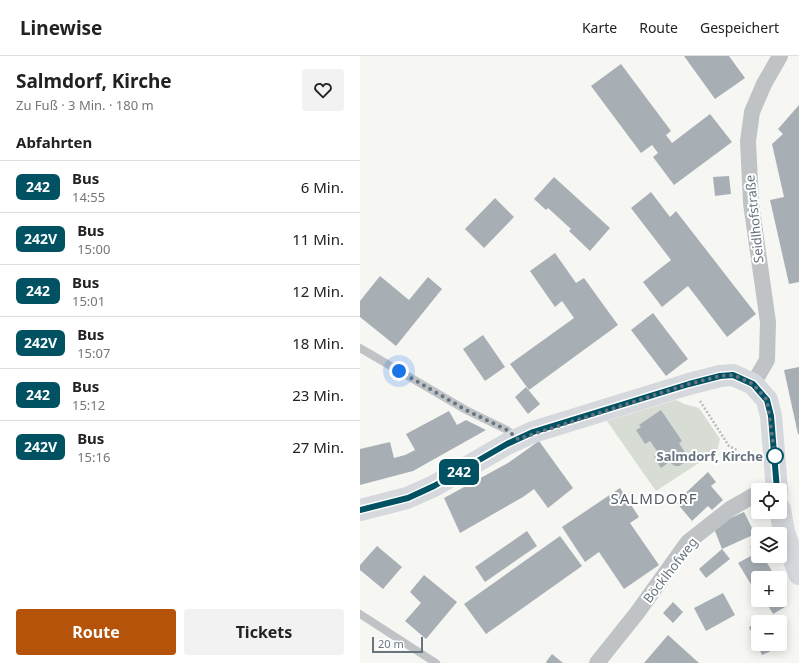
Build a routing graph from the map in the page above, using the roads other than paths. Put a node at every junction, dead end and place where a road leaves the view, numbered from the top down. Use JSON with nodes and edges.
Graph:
{"nodes":[{"id":1,"x":780,"y":56,"type":"edge"},
{"id":2,"x":360,"y":348,"type":"edge"},
{"id":3,"x":753,"y":384,"type":"junction"},
{"id":4,"x":518,"y":439,"type":"junction"},
{"id":5,"x":771,"y":483,"type":"edge"},
{"id":6,"x":751,"y":501,"type":"edge"},
{"id":7,"x":360,"y":510,"type":"edge"},
{"id":8,"x":780,"y":519,"type":"edge"},
{"id":9,"x":799,"y":574,"type":"edge"},
{"id":10,"x":360,"y":614,"type":"edge"},
{"id":11,"x":436,"y":663,"type":"edge"},
{"id":12,"x":596,"y":663,"type":"edge"}],
"edges":[{"from":1,"to":3,"type":"street","name":"Seidlhofstraße"},
{"from":2,"to":4,"type":"lane"},
{"from":3,"to":4,"type":"street"},
{"from":3,"to":5,"type":"street"},
{"from":4,"to":7,"type":"street"},
{"from":6,"to":12,"type":"street","name":"Böcklhofweg"},
{"from":8,"to":9,"type":"street"},
{"from":10,"to":11,"type":"lane"}]}
